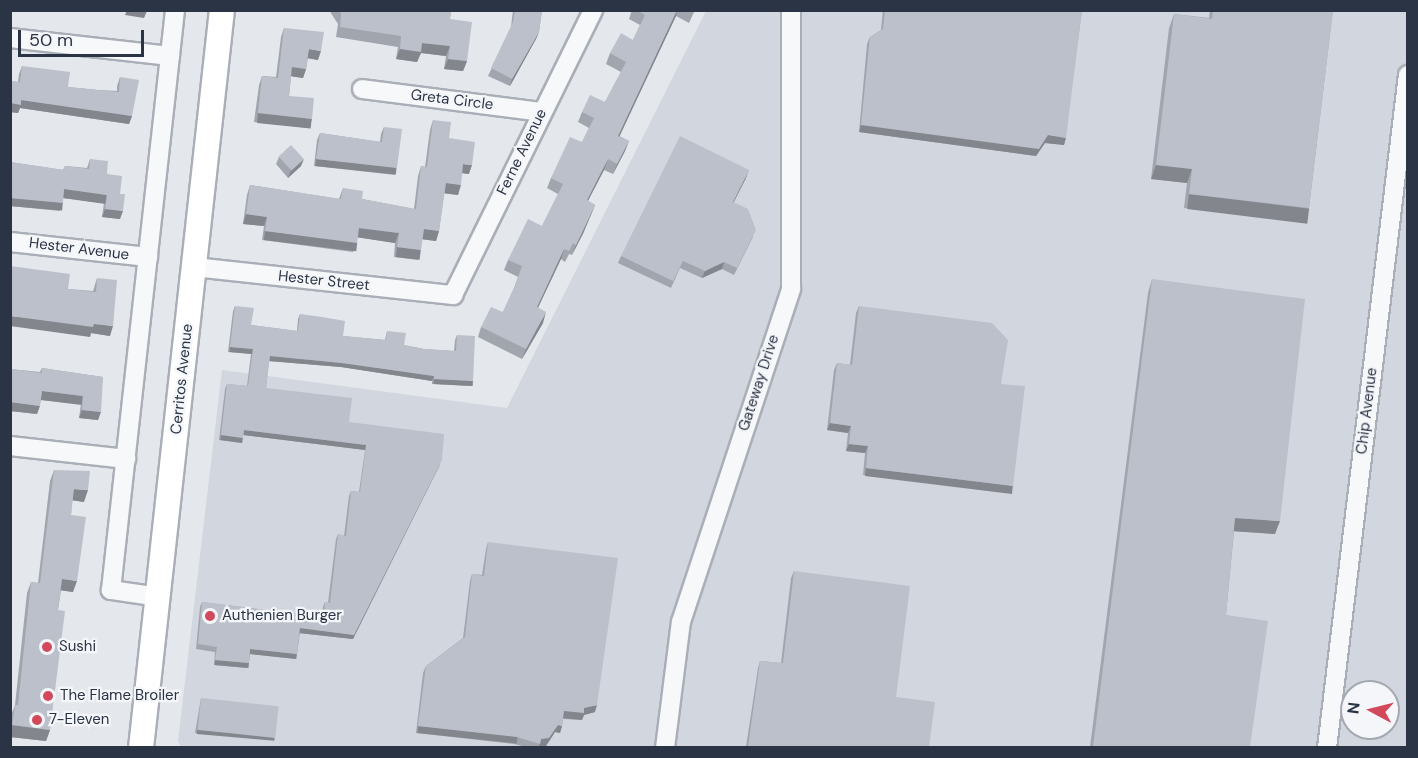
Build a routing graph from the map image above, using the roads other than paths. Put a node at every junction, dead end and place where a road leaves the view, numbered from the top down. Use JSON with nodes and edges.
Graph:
{"nodes":[{"id":1,"x":175,"y":10,"type":"edge"},
{"id":2,"x":222,"y":10,"type":"edge"},
{"id":3,"x":593,"y":10,"type":"edge"},
{"id":4,"x":791,"y":10,"type":"edge"},
{"id":5,"x":10,"y":38,"type":"edge"},
{"id":6,"x":170,"y":56,"type":"junction"},
{"id":7,"x":1407,"y":75,"type":"edge"},
{"id":8,"x":362,"y":89,"type":"dead end"},
{"id":9,"x":542,"y":112,"type":"junction"},
{"id":10,"x":10,"y":242,"type":"edge"},
{"id":11,"x":148,"y":257,"type":"junction"},
{"id":12,"x":194,"y":267,"type":"junction"},
{"id":13,"x":453,"y":295,"type":"joint"},
{"id":14,"x":10,"y":446,"type":"edge"},
{"id":15,"x":126,"y":459,"type":"junction"},
{"id":16,"x":159,"y":597,"type":"junction"},
{"id":17,"x":141,"y":747,"type":"edge"},
{"id":18,"x":665,"y":747,"type":"edge"},
{"id":19,"x":1327,"y":747,"type":"edge"}],
"edges":[{"from":1,"to":6,"type":"street"},
{"from":2,"to":12,"type":"main road","name":"Cerritos Avenue"},
{"from":3,"to":9,"type":"street","name":"Ferne Avenue"},
{"from":4,"to":18,"type":"street","name":"Gateway Drive"},
{"from":5,"to":6,"type":"street"},
{"from":6,"to":11,"type":"street"},
{"from":7,"to":19,"type":"street","name":"Chip Avenue"},
{"from":8,"to":9,"type":"street","name":"Greta Circle"},
{"from":9,"to":13,"type":"street","name":"Ferne Avenue"},
{"from":10,"to":11,"type":"street","name":"Hester Avenue"},
{"from":11,"to":15,"type":"street"},
{"from":12,"to":13,"type":"street","name":"Hester Street"},
{"from":12,"to":16,"type":"main road","name":"Cerritos Avenue"},
{"from":14,"to":15,"type":"street"},
{"from":15,"to":16,"type":"street"},
{"from":16,"to":17,"type":"main road","name":"Cerritos Avenue"}]}
